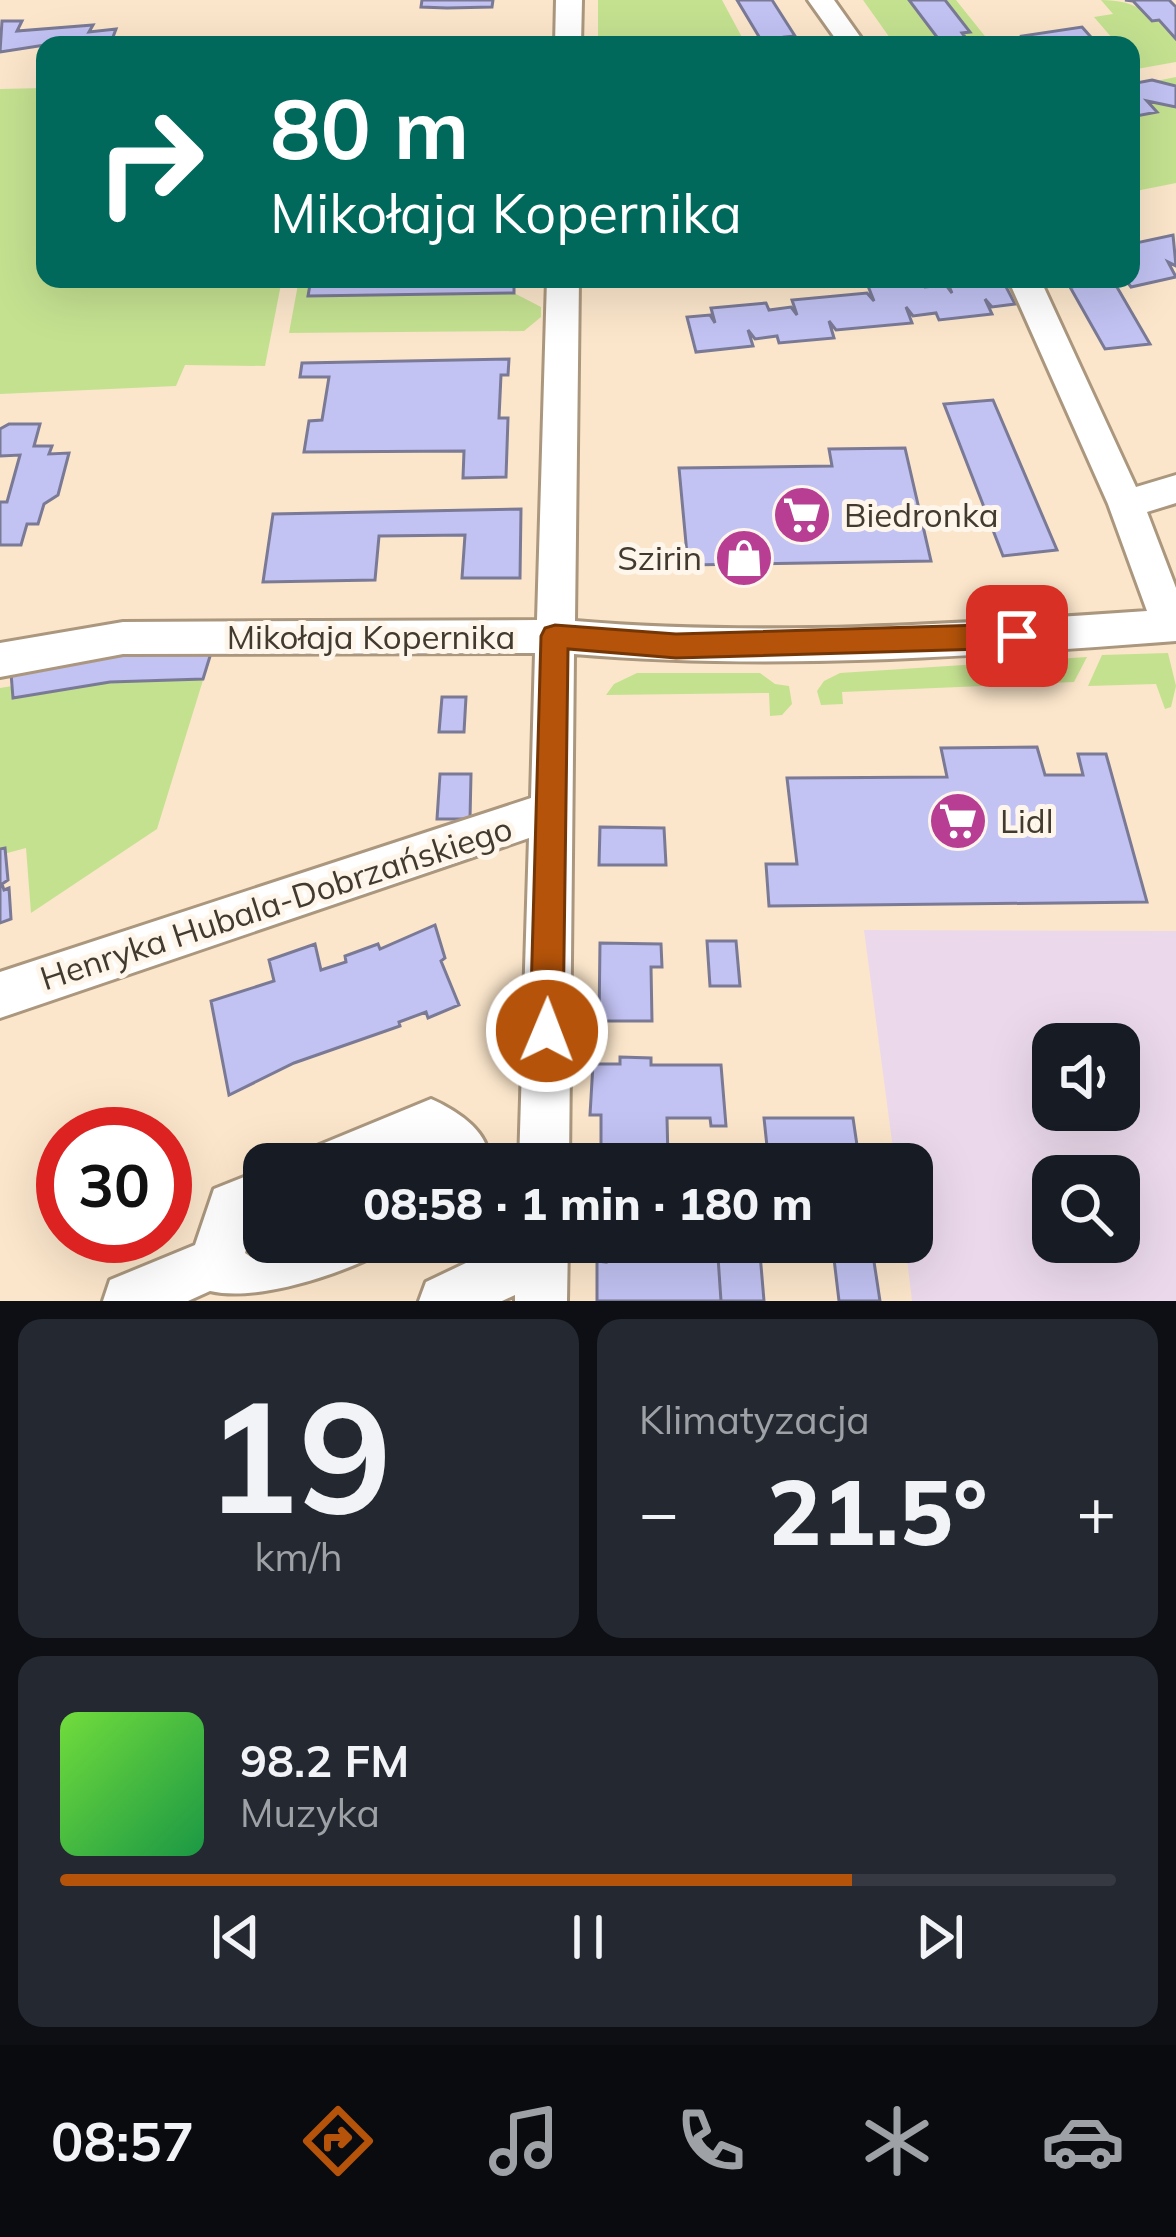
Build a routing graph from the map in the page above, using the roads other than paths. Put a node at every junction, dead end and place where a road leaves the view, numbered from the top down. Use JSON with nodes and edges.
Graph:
{"nodes":[{"id":1,"x":569,"y":0,"type":"edge"},
{"id":2,"x":821,"y":0,"type":"edge"},
{"id":3,"x":568,"y":36,"type":"edge"},
{"id":4,"x":847,"y":36,"type":"edge"},
{"id":5,"x":563,"y":288,"type":"edge"},
{"id":6,"x":1028,"y":288,"type":"edge"},
{"id":7,"x":1176,"y":489,"type":"edge"},
{"id":8,"x":1126,"y":504,"type":"junction"},
{"id":9,"x":1174,"y":625,"type":"edge"},
{"id":10,"x":555,"y":636,"type":"junction"},
{"id":11,"x":0,"y":660,"type":"edge"},
{"id":12,"x":551,"y":811,"type":"junction"},
{"id":13,"x":0,"y":995,"type":"edge"},
{"id":14,"x":385,"y":1143,"type":"edge"},
{"id":15,"x":453,"y":1143,"type":"edge"},
{"id":16,"x":544,"y":1143,"type":"edge"},
{"id":17,"x":243,"y":1203,"type":"edge"},
{"id":18,"x":215,"y":1263,"type":"junction"},
{"id":19,"x":299,"y":1263,"type":"edge"},
{"id":20,"x":541,"y":1266,"type":"edge"},
{"id":21,"x":129,"y":1298,"type":"edge"},
{"id":22,"x":445,"y":1301,"type":"edge"}],
"edges":[{"from":1,"to":3,"type":"street"},
{"from":2,"to":4,"type":"street"},
{"from":5,"to":10,"type":"street"},
{"from":6,"to":8,"type":"street"},
{"from":7,"to":8,"type":"street"},
{"from":8,"to":9,"type":"street"},
{"from":9,"to":10,"type":"street","name":"Mikołaja Kopernika"},
{"from":10,"to":11,"type":"street","name":"Mikołaja Kopernika"},
{"from":10,"to":12,"type":"street"},
{"from":12,"to":13,"type":"street","name":"Henryka Hubala-Dobrzańskiego"},
{"from":12,"to":16,"type":"street"},
{"from":14,"to":15,"type":"street"},
{"from":17,"to":18,"type":"street"},
{"from":18,"to":19,"type":"street"},
{"from":18,"to":21,"type":"street"},
{"from":20,"to":22,"type":"street"}]}
